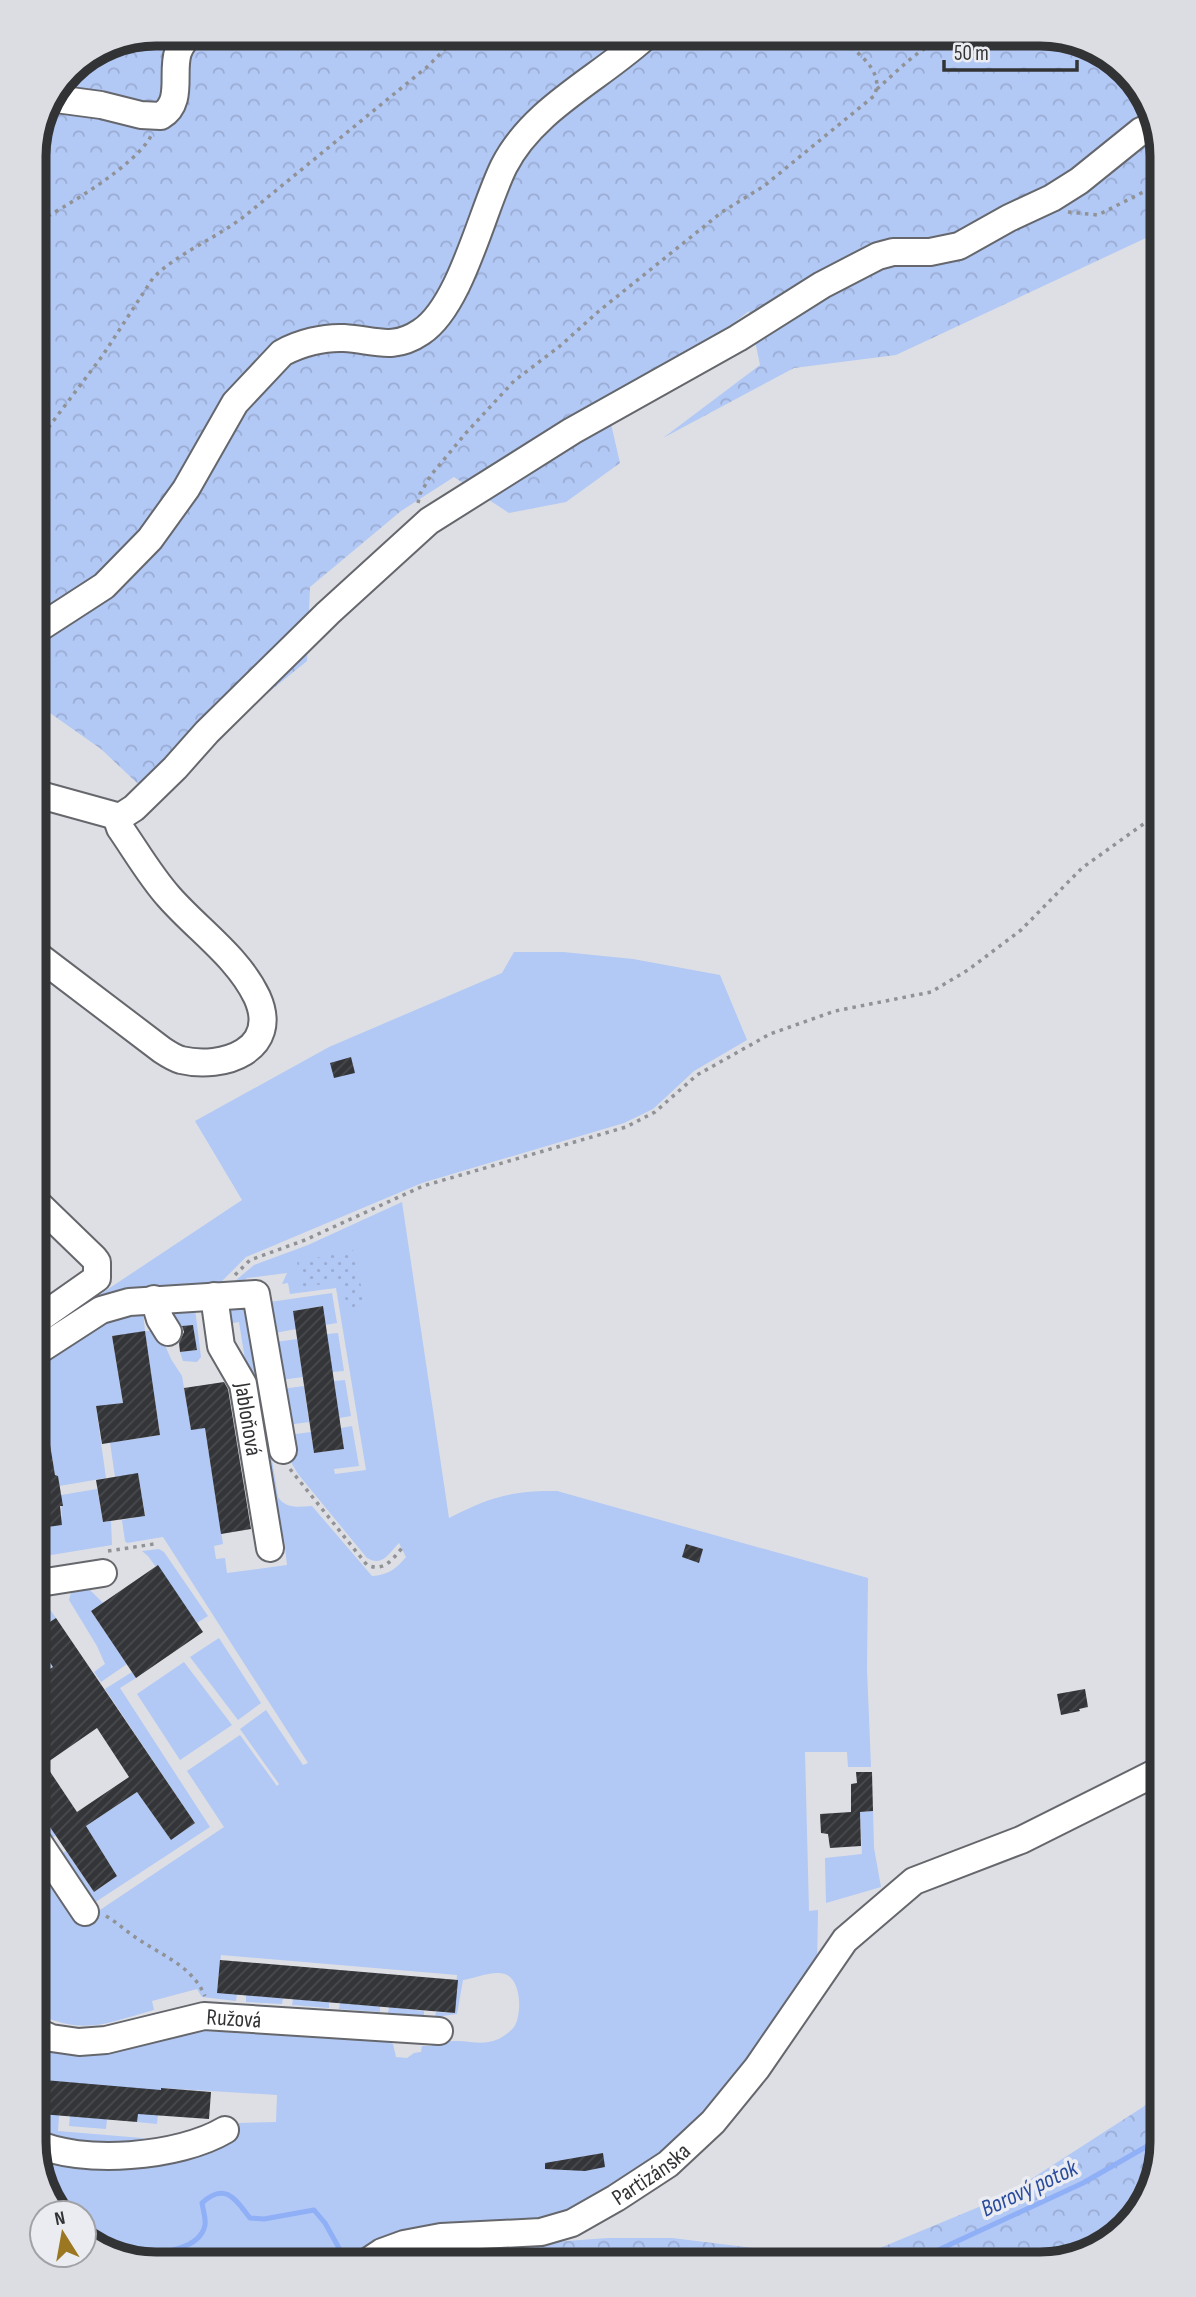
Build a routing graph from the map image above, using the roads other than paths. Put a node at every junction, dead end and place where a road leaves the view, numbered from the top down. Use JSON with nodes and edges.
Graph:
{"nodes":[{"id":1,"x":181,"y":45,"type":"edge"},
{"id":2,"x":633,"y":46,"type":"edge"},
{"id":3,"x":61,"y":101,"type":"edge"},
{"id":4,"x":1146,"y":129,"type":"edge"},
{"id":5,"x":46,"y":624,"type":"edge"},
{"id":6,"x":46,"y":797,"type":"edge"},
{"id":7,"x":120,"y":817,"type":"junction"},
{"id":8,"x":46,"y":962,"type":"edge"},
{"id":9,"x":46,"y":1212,"type":"edge"},
{"id":10,"x":214,"y":1296,"type":"junction"},
{"id":11,"x":46,"y":1314,"type":"edge"},
{"id":12,"x":46,"y":1346,"type":"edge"},
{"id":13,"x":283,"y":1450,"type":"road end"},
{"id":14,"x":270,"y":1548,"type":"dead end"},
{"id":15,"x":103,"y":1573,"type":"dead end"},
{"id":16,"x":46,"y":1582,"type":"edge"},
{"id":17,"x":1150,"y":1776,"type":"edge"},
{"id":18,"x":46,"y":1854,"type":"edge"},
{"id":19,"x":85,"y":1912,"type":"road end"},
{"id":20,"x":439,"y":2031,"type":"dead end"},
{"id":21,"x":46,"y":2036,"type":"edge"},
{"id":22,"x":225,"y":2130,"type":"dead end"},
{"id":23,"x":46,"y":2146,"type":"edge"},
{"id":24,"x":385,"y":2251,"type":"edge"}],
"edges":[{"from":1,"to":3,"type":"street"},
{"from":2,"to":5,"type":"street"},
{"from":4,"to":7,"type":"street"},
{"from":6,"to":7,"type":"street"},
{"from":7,"to":8,"type":"street"},
{"from":9,"to":11,"type":"street"},
{"from":10,"to":12,"type":"street","name":"Jabloňová"},
{"from":10,"to":13,"type":"street","name":"Jabloňová"},
{"from":10,"to":14,"type":"street","name":"Jabloňová"},
{"from":15,"to":16,"type":"street"},
{"from":17,"to":24,"type":"street","name":"Partizánska"},
{"from":18,"to":19,"type":"street"},
{"from":20,"to":21,"type":"street","name":"Ružová"},
{"from":22,"to":23,"type":"street"}]}
